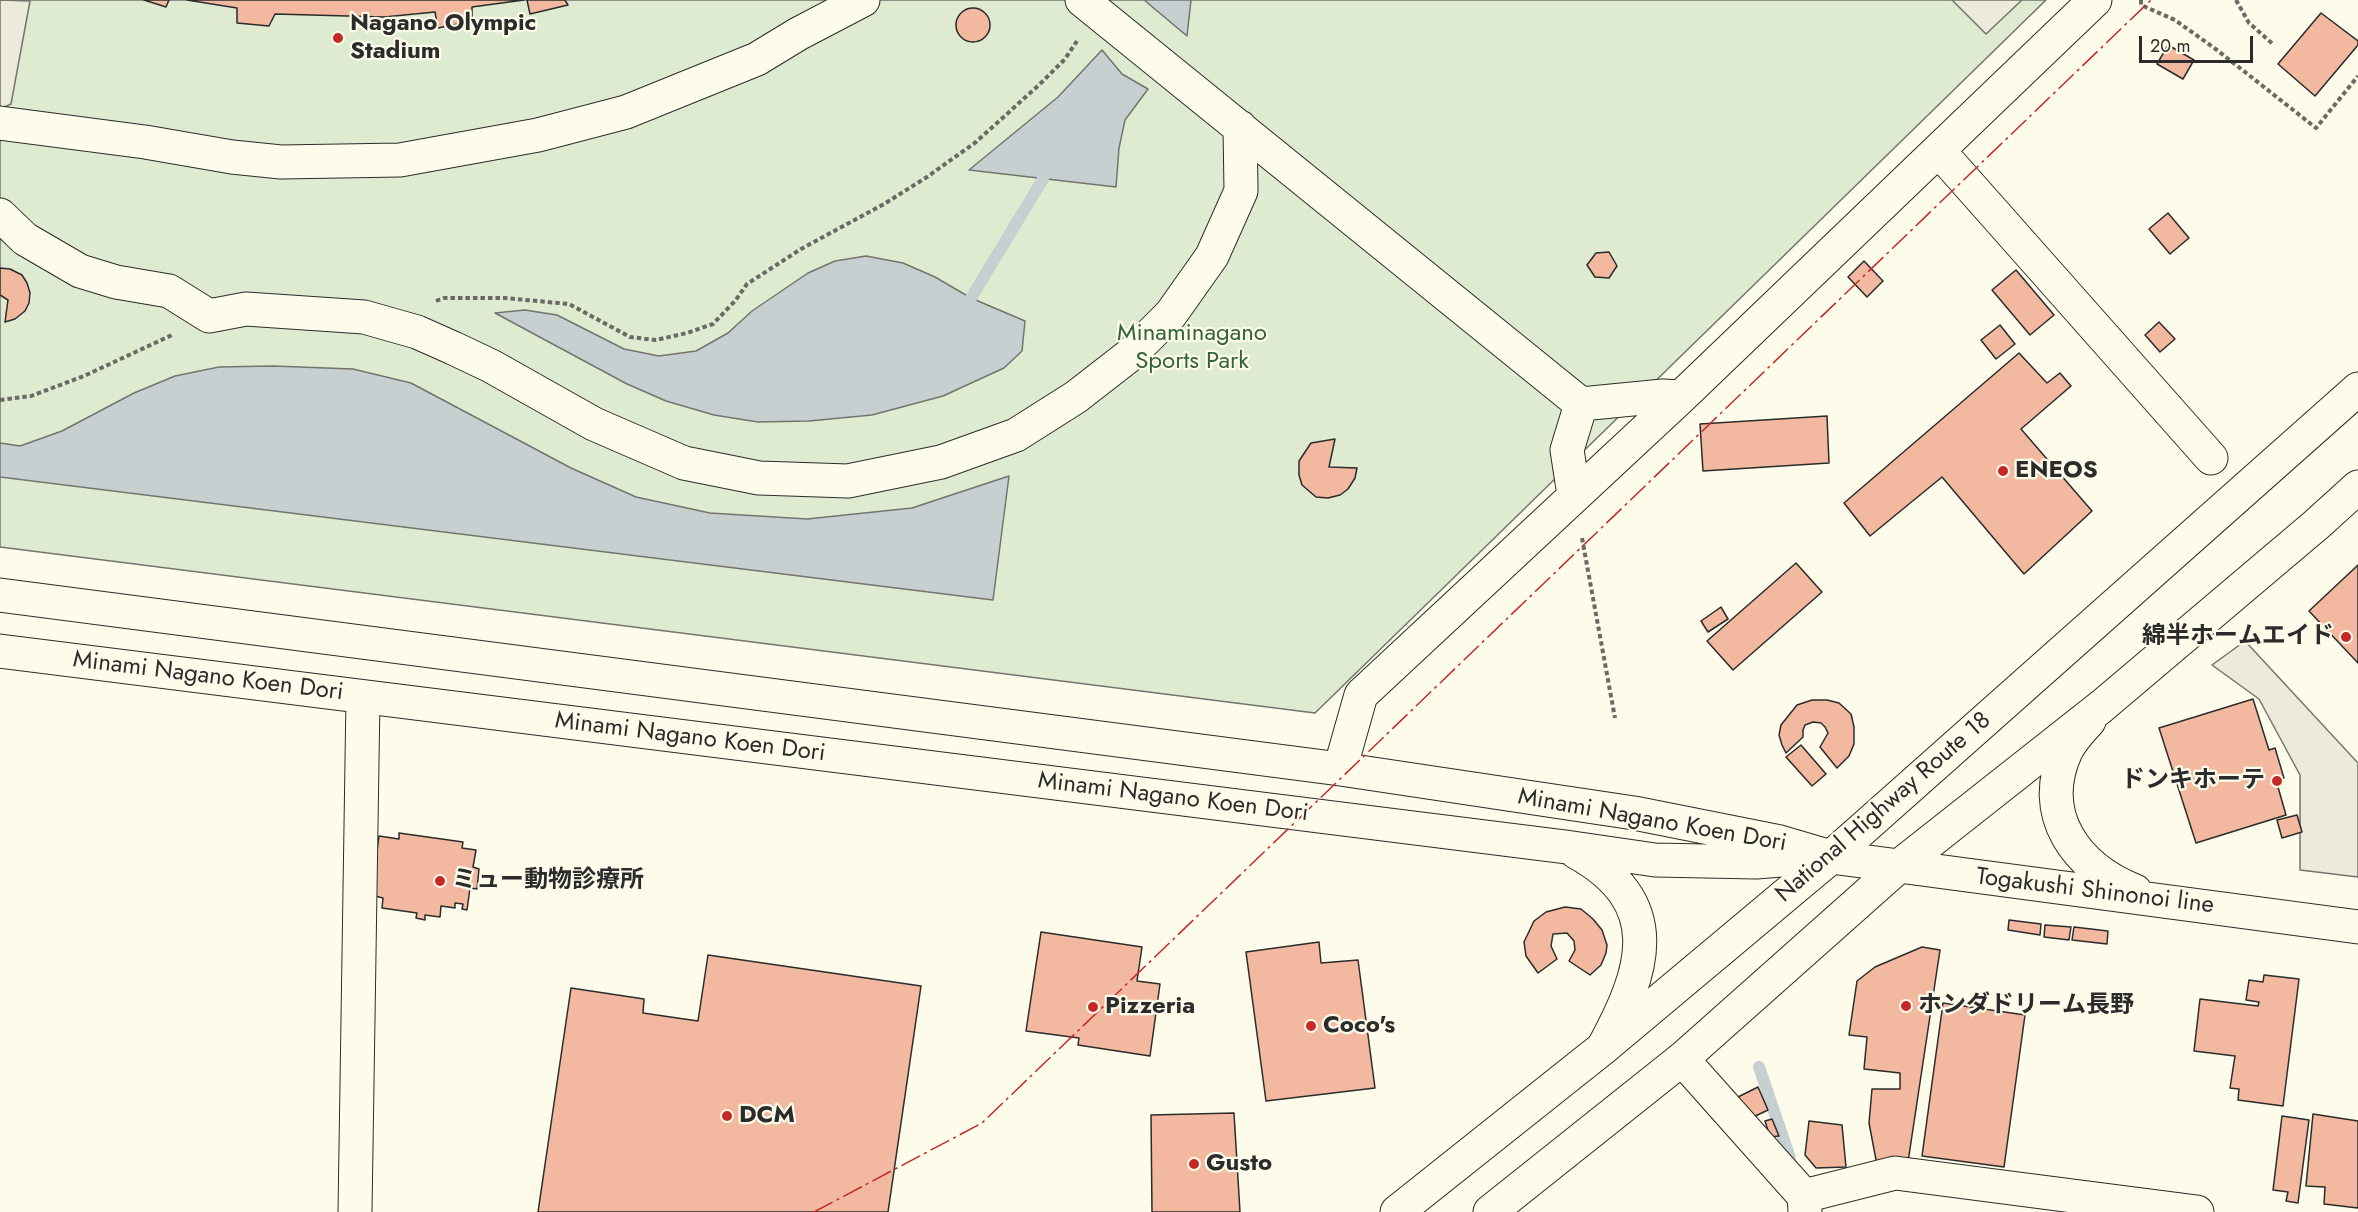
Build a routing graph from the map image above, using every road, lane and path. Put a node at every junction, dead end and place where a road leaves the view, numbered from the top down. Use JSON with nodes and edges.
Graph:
{"nodes":[{"id":1,"x":863,"y":0,"type":"edge"},
{"id":2,"x":2095,"y":0,"type":"edge"},
{"id":3,"x":2141,"y":0,"type":"edge"},
{"id":4,"x":2236,"y":0,"type":"edge"},
{"id":5,"x":1090,"y":6,"type":"edge"},
{"id":6,"x":2274,"y":45,"type":"dead end"},
{"id":7,"x":2358,"y":76,"type":"edge"},
{"id":8,"x":0,"y":123,"type":"edge"},
{"id":9,"x":1240,"y":128,"type":"junction"},
{"id":10,"x":1940,"y":151,"type":"junction"},
{"id":11,"x":0,"y":215,"type":"edge"},
{"id":12,"x":209,"y":316,"type":"junction"},
{"id":13,"x":417,"y":332,"type":"junction"},
{"id":14,"x":2358,"y":389,"type":"edge"},
{"id":15,"x":1680,"y":397,"type":"junction"},
{"id":16,"x":0,"y":400,"type":"edge"},
{"id":17,"x":1581,"y":404,"type":"junction"},
{"id":18,"x":2211,"y":459,"type":"dead end"},
{"id":19,"x":2358,"y":487,"type":"edge"},
{"id":20,"x":1574,"y":495,"type":"junction"},
{"id":21,"x":0,"y":596,"type":"edge"},
{"id":22,"x":0,"y":651,"type":"edge"},
{"id":23,"x":363,"y":697,"type":"junction"},
{"id":24,"x":2102,"y":706,"type":"junction"},
{"id":25,"x":1615,"y":718,"type":"dead end"},
{"id":26,"x":1340,"y":769,"type":"junction"},
{"id":27,"x":1566,"y":847,"type":"junction"},
{"id":28,"x":1832,"y":857,"type":"junction"},
{"id":29,"x":1898,"y":867,"type":"junction"},
{"id":30,"x":2158,"y":900,"type":"junction"},
{"id":31,"x":2358,"y":927,"type":"edge"},
{"id":32,"x":1603,"y":1048,"type":"junction"},
{"id":33,"x":1682,"y":1059,"type":"junction"},
{"id":34,"x":1804,"y":1204,"type":"edge"},
{"id":35,"x":355,"y":1212,"type":"edge"},
{"id":36,"x":1397,"y":1212,"type":"edge"},
{"id":37,"x":1490,"y":1212,"type":"edge"},
{"id":38,"x":2197,"y":1212,"type":"edge"}],
"edges":[{"from":1,"to":8,"type":"main road"},
{"from":2,"to":10,"type":"main road"},
{"from":3,"to":7,"type":"path"},
{"from":4,"to":6,"type":"path"},
{"from":5,"to":9,"type":"main road"},
{"from":5,"to":13,"type":"path"},
{"from":9,"to":13,"type":"main road"},
{"from":9,"to":17,"type":"main road"},
{"from":10,"to":15,"type":"main road"},
{"from":10,"to":18,"type":"main road"},
{"from":11,"to":12,"type":"main road"},
{"from":12,"to":13,"type":"main road"},
{"from":12,"to":16,"type":"path"},
{"from":14,"to":28,"type":"main road","name":"National Highway Route 18"},
{"from":15,"to":17,"type":"main road"},
{"from":15,"to":20,"type":"main road"},
{"from":17,"to":20,"type":"main road"},
{"from":19,"to":24,"type":"main road"},
{"from":20,"to":25,"type":"path"},
{"from":20,"to":26,"type":"main road"},
{"from":21,"to":26,"type":"main road","name":"Minami Nagano Koen Dori"},
{"from":22,"to":23,"type":"main road","name":"Minami Nagano Koen Dori"},
{"from":23,"to":27,"type":"main road","name":"Minami Nagano Koen Dori"},
{"from":23,"to":35,"type":"main road"},
{"from":24,"to":29,"type":"main road"},
{"from":24,"to":30,"type":"main road"},
{"from":26,"to":28,"type":"main road","name":"Minami Nagano Koen Dori"},
{"from":27,"to":28,"type":"main road","name":"Minami Nagano Koen Dori"},
{"from":27,"to":32,"type":"main road"},
{"from":28,"to":29,"type":"main road","name":"Togakushi Shinonoi line"},
{"from":28,"to":32,"type":"main road","name":"National Highway Route 18"},
{"from":29,"to":30,"type":"main road","name":"Togakushi Shinonoi line"},
{"from":29,"to":33,"type":"main road"},
{"from":30,"to":31,"type":"main road","name":"Togakushi Shinonoi line"},
{"from":32,"to":36,"type":"main road","name":"National Highway Route 18"},
{"from":33,"to":34,"type":"main road"},
{"from":33,"to":37,"type":"main road"},
{"from":34,"to":38,"type":"main road"}]}
